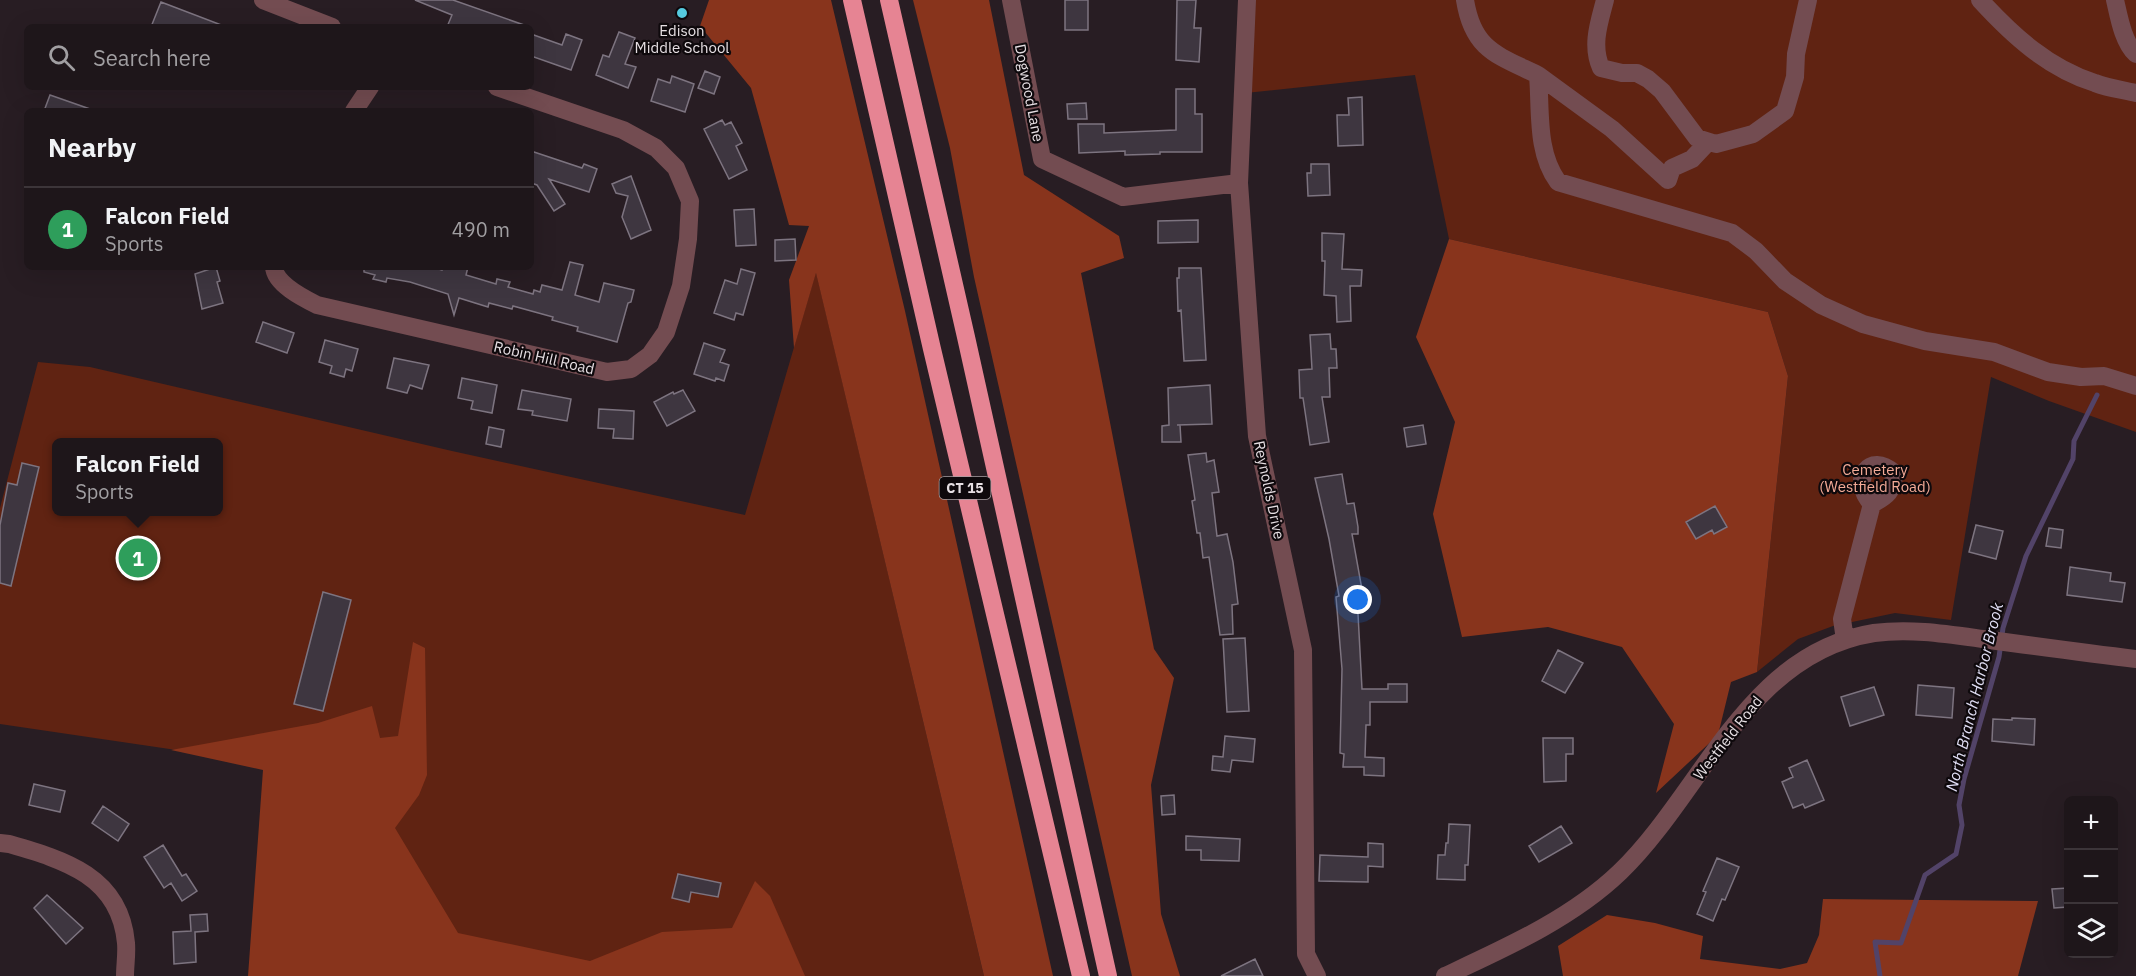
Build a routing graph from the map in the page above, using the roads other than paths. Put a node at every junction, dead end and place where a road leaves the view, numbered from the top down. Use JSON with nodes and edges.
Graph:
{"nodes":[{"id":1,"x":263,"y":0,"type":"edge"},
{"id":2,"x":852,"y":0,"type":"edge"},
{"id":3,"x":889,"y":0,"type":"edge"},
{"id":4,"x":1011,"y":0,"type":"edge"},
{"id":5,"x":1247,"y":0,"type":"edge"},
{"id":6,"x":1465,"y":0,"type":"edge"},
{"id":7,"x":1605,"y":0,"type":"edge"},
{"id":8,"x":1808,"y":0,"type":"edge"},
{"id":9,"x":1980,"y":0,"type":"edge"},
{"id":10,"x":2115,"y":0,"type":"edge"},
{"id":11,"x":324,"y":24,"type":"edge"},
{"id":12,"x":2136,"y":54,"type":"edge"},
{"id":13,"x":1538,"y":75,"type":"junction"},
{"id":14,"x":368,"y":90,"type":"edge"},
{"id":15,"x":506,"y":90,"type":"edge"},
{"id":16,"x":2136,"y":93,"type":"edge"},
{"id":17,"x":356,"y":108,"type":"edge"},
{"id":18,"x":1708,"y":142,"type":"junction"},
{"id":19,"x":1239,"y":183,"type":"junction"},
{"id":20,"x":274,"y":270,"type":"edge"},
{"id":21,"x":2136,"y":386,"type":"edge"},
{"id":22,"x":1872,"y":504,"type":"dead end"},
{"id":23,"x":1845,"y":640,"type":"junction"},
{"id":24,"x":2136,"y":659,"type":"edge"},
{"id":25,"x":0,"y":843,"type":"edge"},
{"id":26,"x":125,"y":976,"type":"edge"},
{"id":27,"x":1081,"y":976,"type":"edge"},
{"id":28,"x":1107,"y":976,"type":"edge"},
{"id":29,"x":1317,"y":976,"type":"edge"},
{"id":30,"x":1445,"y":976,"type":"edge"}],
"edges":[{"from":1,"to":11,"type":"street"},
{"from":2,"to":27,"type":"highway","number":"CT 15"},
{"from":3,"to":28,"type":"highway","number":"CT 15"},
{"from":4,"to":19,"type":"street","name":"Dogwood Lane"},
{"from":5,"to":19,"type":"street","name":"Reynolds Drive"},
{"from":6,"to":13,"type":"street"},
{"from":7,"to":18,"type":"street"},
{"from":8,"to":18,"type":"street"},
{"from":9,"to":16,"type":"street"},
{"from":10,"to":12,"type":"street"},
{"from":13,"to":18,"type":"street"},
{"from":13,"to":21,"type":"street"},
{"from":14,"to":17,"type":"street"},
{"from":15,"to":20,"type":"street","name":"Robin Hill Road"},
{"from":19,"to":29,"type":"street","name":"Reynolds Drive"},
{"from":22,"to":23,"type":"street"},
{"from":23,"to":24,"type":"street","name":"Westfield Road"},
{"from":23,"to":30,"type":"street","name":"Westfield Road"},
{"from":25,"to":26,"type":"street"}]}
